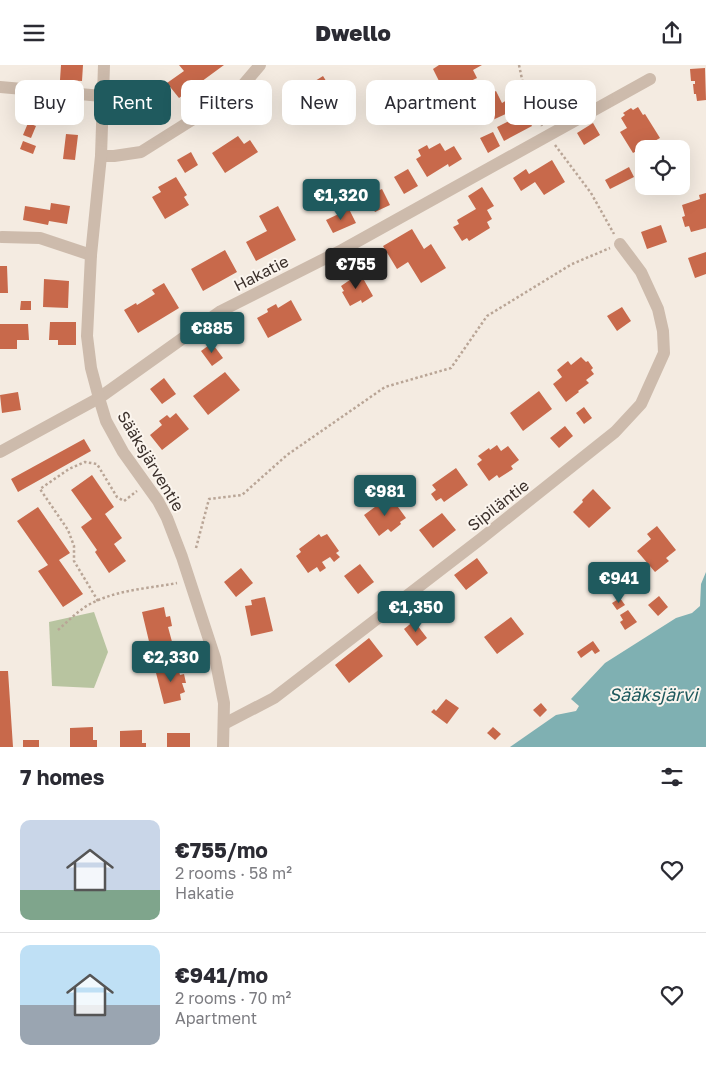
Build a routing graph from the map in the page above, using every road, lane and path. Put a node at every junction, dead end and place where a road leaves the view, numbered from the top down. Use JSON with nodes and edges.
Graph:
{"nodes":[{"id":1,"x":104,"y":65,"type":"edge"},
{"id":2,"x":260,"y":65,"type":"edge"},
{"id":3,"x":519,"y":65,"type":"edge"},
{"id":4,"x":650,"y":79,"type":"dead end"},
{"id":5,"x":103,"y":80,"type":"edge"},
{"id":6,"x":0,"y":87,"type":"edge"},
{"id":7,"x":94,"y":94,"type":"edge"},
{"id":8,"x":102,"y":125,"type":"edge"},
{"id":9,"x":548,"y":135,"type":"junction"},
{"id":10,"x":101,"y":156,"type":"junction"},
{"id":11,"x":2,"y":237,"type":"dead end"},
{"id":12,"x":620,"y":244,"type":"junction"},
{"id":13,"x":91,"y":255,"type":"junction"},
{"id":14,"x":98,"y":398,"type":"junction"},
{"id":15,"x":0,"y":452,"type":"edge"},
{"id":16,"x":146,"y":485,"type":"junction"},
{"id":17,"x":196,"y":548,"type":"dead end"},
{"id":18,"x":181,"y":583,"type":"dead end"},
{"id":19,"x":98,"y":601,"type":"junction"},
{"id":20,"x":58,"y":630,"type":"dead end"},
{"id":21,"x":224,"y":724,"type":"junction"},
{"id":22,"x":223,"y":747,"type":"edge"}],
"edges":[{"from":1,"to":5,"type":"street","name":"Sääksjärventie"},
{"from":2,"to":10,"type":"street"},
{"from":3,"to":9,"type":"path"},
{"from":4,"to":9,"type":"street","name":"Hakatie"},
{"from":6,"to":7,"type":"street"},
{"from":8,"to":10,"type":"street","name":"Sääksjärventie"},
{"from":9,"to":12,"type":"path"},
{"from":9,"to":14,"type":"street","name":"Hakatie"},
{"from":10,"to":13,"type":"street","name":"Sääksjärventie"},
{"from":11,"to":13,"type":"street"},
{"from":12,"to":17,"type":"path"},
{"from":12,"to":21,"type":"street","name":"Sipiläntie"},
{"from":13,"to":14,"type":"street","name":"Sääksjärventie"},
{"from":14,"to":15,"type":"street","name":"Hakatie"},
{"from":14,"to":16,"type":"street","name":"Sääksjärventie"},
{"from":16,"to":19,"type":"path"},
{"from":16,"to":21,"type":"street","name":"Sääksjärventie"},
{"from":18,"to":19,"type":"path"},
{"from":19,"to":20,"type":"path"},
{"from":21,"to":22,"type":"street","name":"Sääksjärventie"}]}
